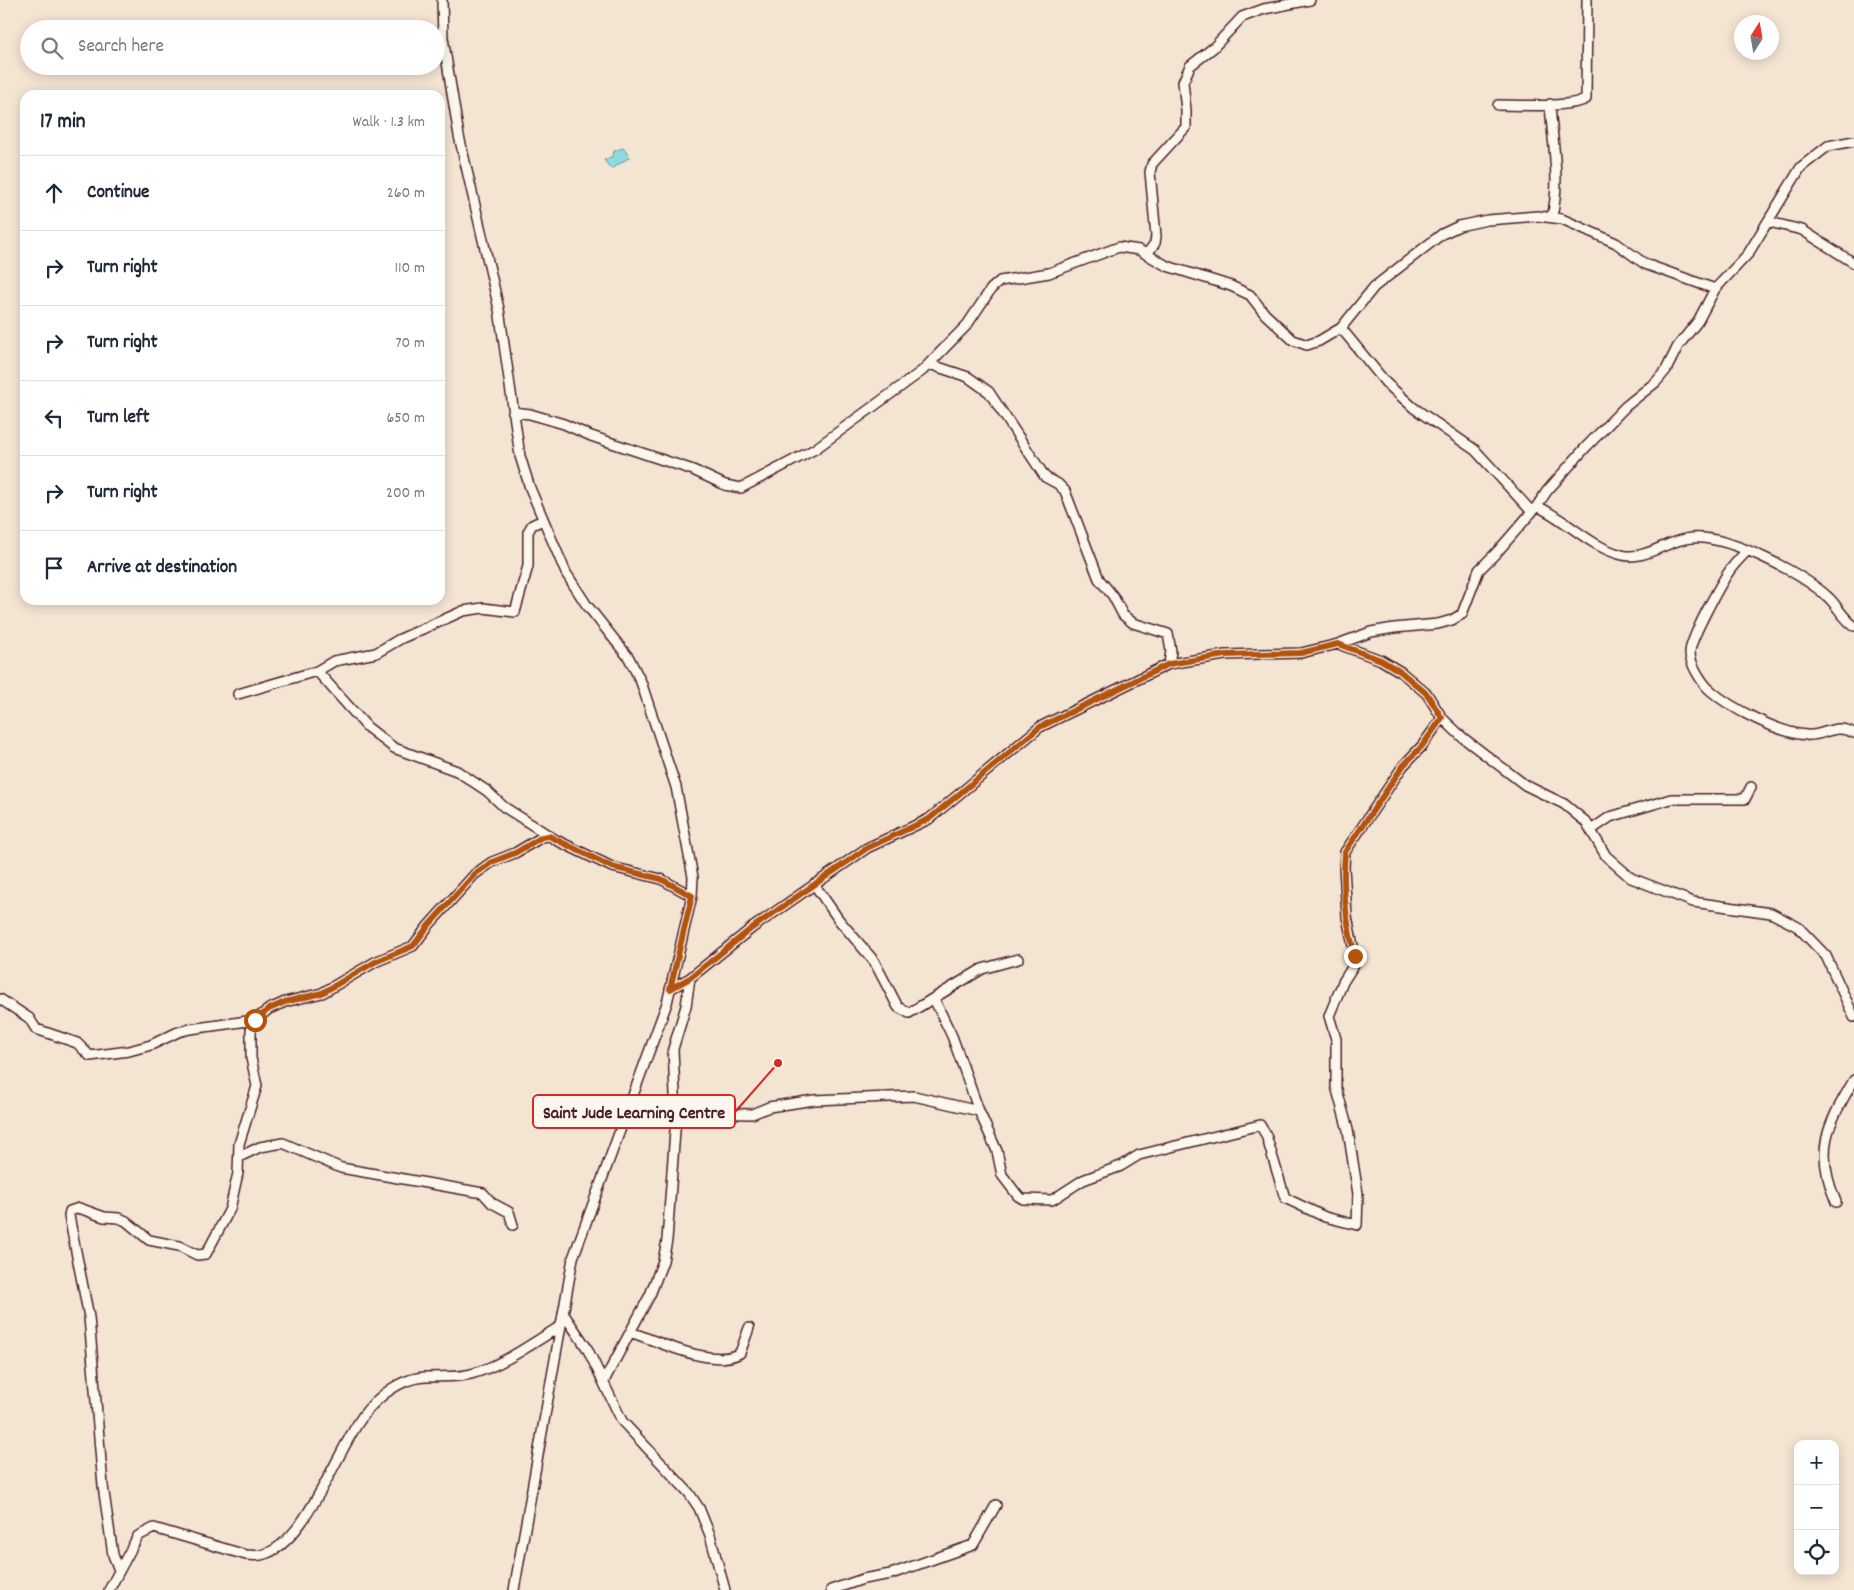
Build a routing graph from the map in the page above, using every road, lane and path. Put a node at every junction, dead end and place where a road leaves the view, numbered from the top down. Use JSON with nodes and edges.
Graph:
{"nodes":[{"id":1,"x":442,"y":0,"type":"edge"},
{"id":2,"x":1310,"y":0,"type":"edge"},
{"id":3,"x":1587,"y":0,"type":"edge"},
{"id":4,"x":443,"y":20,"type":"edge"},
{"id":5,"x":445,"y":50,"type":"edge"},
{"id":6,"x":1550,"y":104,"type":"junction"},
{"id":7,"x":1498,"y":105,"type":"dead end"},
{"id":8,"x":1854,"y":141,"type":"edge"},
{"id":9,"x":1552,"y":216,"type":"junction"},
{"id":10,"x":1769,"y":222,"type":"junction"},
{"id":11,"x":1147,"y":254,"type":"junction"},
{"id":12,"x":1854,"y":263,"type":"edge"},
{"id":13,"x":1715,"y":289,"type":"junction"},
{"id":14,"x":1341,"y":328,"type":"junction"},
{"id":15,"x":929,"y":364,"type":"junction"},
{"id":16,"x":513,"y":412,"type":"junction"},
{"id":17,"x":1534,"y":509,"type":"junction"},
{"id":18,"x":543,"y":520,"type":"junction"},
{"id":19,"x":1747,"y":551,"type":"junction"},
{"id":20,"x":1854,"y":626,"type":"edge"},
{"id":21,"x":1338,"y":644,"type":"junction"},
{"id":22,"x":1169,"y":664,"type":"junction"},
{"id":23,"x":317,"y":671,"type":"junction"},
{"id":24,"x":238,"y":694,"type":"dead end"},
{"id":25,"x":1442,"y":718,"type":"junction"},
{"id":26,"x":1854,"y":733,"type":"edge"},
{"id":27,"x":1751,"y":787,"type":"dead end"},
{"id":28,"x":1591,"y":830,"type":"junction"},
{"id":29,"x":549,"y":836,"type":"junction"},
{"id":30,"x":814,"y":884,"type":"junction"},
{"id":31,"x":692,"y":896,"type":"junction"},
{"id":32,"x":1018,"y":959,"type":"dead end"},
{"id":33,"x":690,"y":978,"type":"junction"},
{"id":34,"x":670,"y":989,"type":"junction"},
{"id":35,"x":0,"y":999,"type":"edge"},
{"id":36,"x":934,"y":999,"type":"junction"},
{"id":37,"x":1854,"y":1017,"type":"edge"},
{"id":38,"x":255,"y":1020,"type":"junction"},
{"id":39,"x":1854,"y":1080,"type":"edge"},
{"id":40,"x":979,"y":1110,"type":"junction"},
{"id":41,"x":676,"y":1117,"type":"junction"},
{"id":42,"x":239,"y":1157,"type":"junction"},
{"id":43,"x":1836,"y":1202,"type":"dead end"},
{"id":44,"x":513,"y":1225,"type":"dead end"},
{"id":45,"x":563,"y":1312,"type":"junction"},
{"id":46,"x":562,"y":1326,"type":"junction"},
{"id":47,"x":749,"y":1328,"type":"dead end"},
{"id":48,"x":630,"y":1332,"type":"junction"},
{"id":49,"x":604,"y":1381,"type":"junction"},
{"id":50,"x":996,"y":1505,"type":"dead end"},
{"id":51,"x":119,"y":1570,"type":"junction"},
{"id":52,"x":109,"y":1590,"type":"edge"},
{"id":53,"x":514,"y":1590,"type":"edge"},
{"id":54,"x":725,"y":1590,"type":"edge"},
{"id":55,"x":831,"y":1590,"type":"edge"}],
"edges":[{"from":1,"to":4,"type":"street"},
{"from":2,"to":11,"type":"street"},
{"from":3,"to":6,"type":"street"},
{"from":5,"to":16,"type":"street"},
{"from":6,"to":7,"type":"street"},
{"from":6,"to":9,"type":"street"},
{"from":8,"to":10,"type":"street"},
{"from":9,"to":13,"type":"street"},
{"from":9,"to":14,"type":"street"},
{"from":10,"to":12,"type":"street"},
{"from":10,"to":13,"type":"street"},
{"from":11,"to":14,"type":"street"},
{"from":11,"to":15,"type":"street"},
{"from":13,"to":17,"type":"street"},
{"from":14,"to":17,"type":"street"},
{"from":15,"to":16,"type":"street"},
{"from":15,"to":22,"type":"street"},
{"from":16,"to":18,"type":"street"},
{"from":17,"to":19,"type":"street"},
{"from":17,"to":21,"type":"street"},
{"from":18,"to":23,"type":"street"},
{"from":18,"to":31,"type":"street"},
{"from":19,"to":20,"type":"street"},
{"from":19,"to":26,"type":"street"},
{"from":21,"to":22,"type":"street"},
{"from":21,"to":25,"type":"street"},
{"from":22,"to":30,"type":"street"},
{"from":23,"to":24,"type":"street"},
{"from":23,"to":29,"type":"street"},
{"from":25,"to":28,"type":"street"},
{"from":25,"to":40,"type":"street"},
{"from":27,"to":28,"type":"street"},
{"from":28,"to":37,"type":"street"},
{"from":29,"to":31,"type":"street"},
{"from":29,"to":38,"type":"street"},
{"from":30,"to":33,"type":"street"},
{"from":30,"to":36,"type":"street"},
{"from":31,"to":34,"type":"street"},
{"from":32,"to":36,"type":"street"},
{"from":33,"to":34,"type":"street"},
{"from":33,"to":41,"type":"street"},
{"from":34,"to":45,"type":"street"},
{"from":35,"to":38,"type":"street"},
{"from":36,"to":40,"type":"street"},
{"from":38,"to":42,"type":"street"},
{"from":39,"to":43,"type":"street"},
{"from":40,"to":41,"type":"street"},
{"from":41,"to":48,"type":"street"},
{"from":42,"to":44,"type":"street"},
{"from":42,"to":51,"type":"street"},
{"from":45,"to":46,"type":"street"},
{"from":45,"to":49,"type":"street"},
{"from":46,"to":51,"type":"street"},
{"from":46,"to":53,"type":"street"},
{"from":47,"to":48,"type":"street"},
{"from":48,"to":49,"type":"street"},
{"from":49,"to":54,"type":"street"},
{"from":50,"to":55,"type":"street"},
{"from":51,"to":52,"type":"street"}]}
